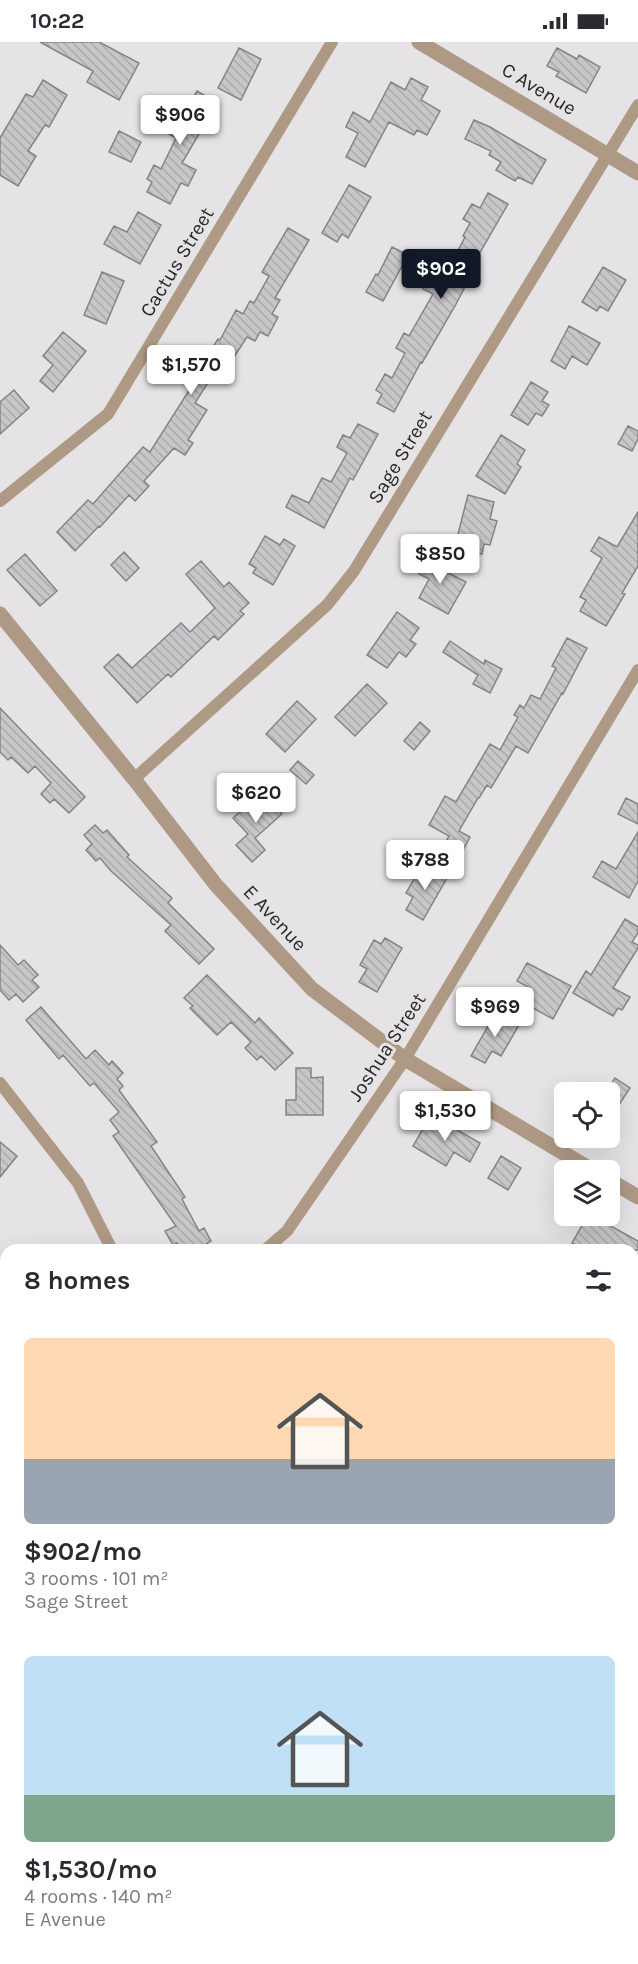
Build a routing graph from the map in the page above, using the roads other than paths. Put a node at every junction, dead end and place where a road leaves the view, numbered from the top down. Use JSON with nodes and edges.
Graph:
{"nodes":[{"id":1,"x":332,"y":42,"type":"edge"},
{"id":2,"x":419,"y":42,"type":"edge"},
{"id":3,"x":638,"y":105,"type":"edge"},
{"id":4,"x":608,"y":155,"type":"junction"},
{"id":5,"x":638,"y":173,"type":"edge"},
{"id":6,"x":0,"y":501,"type":"edge"},
{"id":7,"x":0,"y":614,"type":"edge"},
{"id":8,"x":638,"y":670,"type":"edge"},
{"id":9,"x":134,"y":779,"type":"junction"},
{"id":10,"x":405,"y":1059,"type":"junction"},
{"id":11,"x":0,"y":1083,"type":"edge"},
{"id":12,"x":575,"y":1160,"type":"edge"},
{"id":13,"x":620,"y":1186,"type":"edge"},
{"id":14,"x":638,"y":1197,"type":"edge"},
{"id":15,"x":109,"y":1244,"type":"edge"},
{"id":16,"x":272,"y":1244,"type":"edge"}],
"edges":[{"from":1,"to":6,"type":"street","name":"Cactus Street"},
{"from":2,"to":4,"type":"street","name":"C Avenue"},
{"from":3,"to":4,"type":"street","name":"Sage Street"},
{"from":4,"to":5,"type":"street","name":"C Avenue"},
{"from":4,"to":9,"type":"street","name":"Sage Street"},
{"from":7,"to":9,"type":"street","name":"E Avenue"},
{"from":8,"to":10,"type":"street","name":"Joshua Street"},
{"from":9,"to":10,"type":"street","name":"E Avenue"},
{"from":10,"to":12,"type":"street","name":"E Avenue"},
{"from":10,"to":16,"type":"street","name":"Joshua Street"},
{"from":11,"to":15,"type":"street"},
{"from":13,"to":14,"type":"street"}]}
